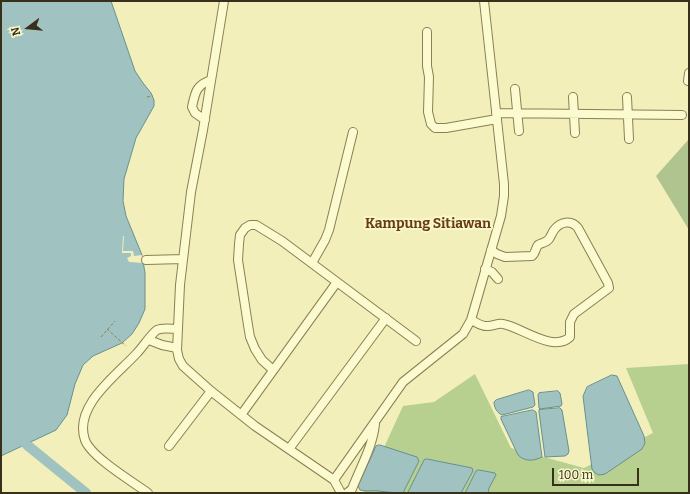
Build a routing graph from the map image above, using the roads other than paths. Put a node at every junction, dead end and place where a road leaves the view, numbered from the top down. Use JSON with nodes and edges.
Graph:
{"nodes":[{"id":1,"x":224,"y":1,"type":"edge"},
{"id":2,"x":484,"y":1,"type":"edge"},
{"id":3,"x":427,"y":32,"type":"dead end"},
{"id":4,"x":211,"y":80,"type":"junction"},
{"id":5,"x":515,"y":88,"type":"dead end"},
{"id":6,"x":573,"y":97,"type":"dead end"},
{"id":7,"x":627,"y":97,"type":"dead end"},
{"id":8,"x":517,"y":113,"type":"junction"},
{"id":9,"x":574,"y":114,"type":"junction"},
{"id":10,"x":628,"y":115,"type":"junction"},
{"id":11,"x":496,"y":116,"type":"junction"},
{"id":12,"x":682,"y":116,"type":"dead end"},
{"id":13,"x":205,"y":120,"type":"junction"},
{"id":14,"x":519,"y":131,"type":"dead end"},
{"id":15,"x":353,"y":132,"type":"dead end"},
{"id":16,"x":575,"y":133,"type":"dead end"},
{"id":17,"x":629,"y":138,"type":"dead end"},
{"id":18,"x":491,"y":250,"type":"junction"},
{"id":19,"x":183,"y":259,"type":"junction"},
{"id":20,"x":146,"y":260,"type":"dead end"},
{"id":21,"x":312,"y":263,"type":"junction"},
{"id":22,"x":486,"y":269,"type":"junction"},
{"id":23,"x":498,"y":279,"type":"dead end"},
{"id":24,"x":337,"y":282,"type":"junction"},
{"id":25,"x":386,"y":318,"type":"junction"},
{"id":26,"x":471,"y":320,"type":"junction"},
{"id":27,"x":178,"y":329,"type":"junction"},
{"id":28,"x":149,"y":340,"type":"junction"},
{"id":29,"x":416,"y":341,"type":"dead end"},
{"id":30,"x":177,"y":348,"type":"junction"},
{"id":31,"x":272,"y":370,"type":"junction"},
{"id":32,"x":211,"y":391,"type":"junction"},
{"id":33,"x":241,"y":415,"type":"junction"},
{"id":34,"x":375,"y":423,"type":"junction"},
{"id":35,"x":169,"y":446,"type":"dead end"},
{"id":36,"x":289,"y":449,"type":"junction"},
{"id":37,"x":334,"y":480,"type":"junction"},
{"id":38,"x":148,"y":493,"type":"edge"},
{"id":39,"x":341,"y":493,"type":"edge"},
{"id":40,"x":347,"y":493,"type":"edge"}],
"edges":[{"from":1,"to":4,"type":"street"},
{"from":2,"to":11,"type":"street"},
{"from":3,"to":11,"type":"street"},
{"from":4,"to":13,"type":"street"},
{"from":4,"to":13,"type":"street"},
{"from":5,"to":8,"type":"street"},
{"from":6,"to":9,"type":"street"},
{"from":7,"to":10,"type":"street"},
{"from":8,"to":9,"type":"street"},
{"from":8,"to":11,"type":"street"},
{"from":8,"to":14,"type":"street"},
{"from":9,"to":10,"type":"street"},
{"from":9,"to":16,"type":"street"},
{"from":10,"to":12,"type":"street"},
{"from":10,"to":17,"type":"street"},
{"from":11,"to":18,"type":"street"},
{"from":13,"to":19,"type":"street"},
{"from":15,"to":21,"type":"street"},
{"from":18,"to":22,"type":"street"},
{"from":18,"to":26,"type":"street"},
{"from":19,"to":20,"type":"street"},
{"from":19,"to":27,"type":"street"},
{"from":21,"to":24,"type":"street"},
{"from":21,"to":31,"type":"street"},
{"from":22,"to":23,"type":"street"},
{"from":22,"to":26,"type":"street"},
{"from":24,"to":25,"type":"street"},
{"from":24,"to":31,"type":"street"},
{"from":25,"to":29,"type":"street"},
{"from":25,"to":36,"type":"street"},
{"from":26,"to":34,"type":"street"},
{"from":27,"to":28,"type":"street"},
{"from":27,"to":30,"type":"street"},
{"from":28,"to":30,"type":"street"},
{"from":28,"to":38,"type":"street"},
{"from":30,"to":32,"type":"street"},
{"from":31,"to":33,"type":"street"},
{"from":32,"to":33,"type":"street"},
{"from":32,"to":35,"type":"street"},
{"from":33,"to":36,"type":"street"},
{"from":34,"to":37,"type":"street"},
{"from":34,"to":40,"type":"street"},
{"from":36,"to":37,"type":"street"},
{"from":37,"to":39,"type":"street"}]}
